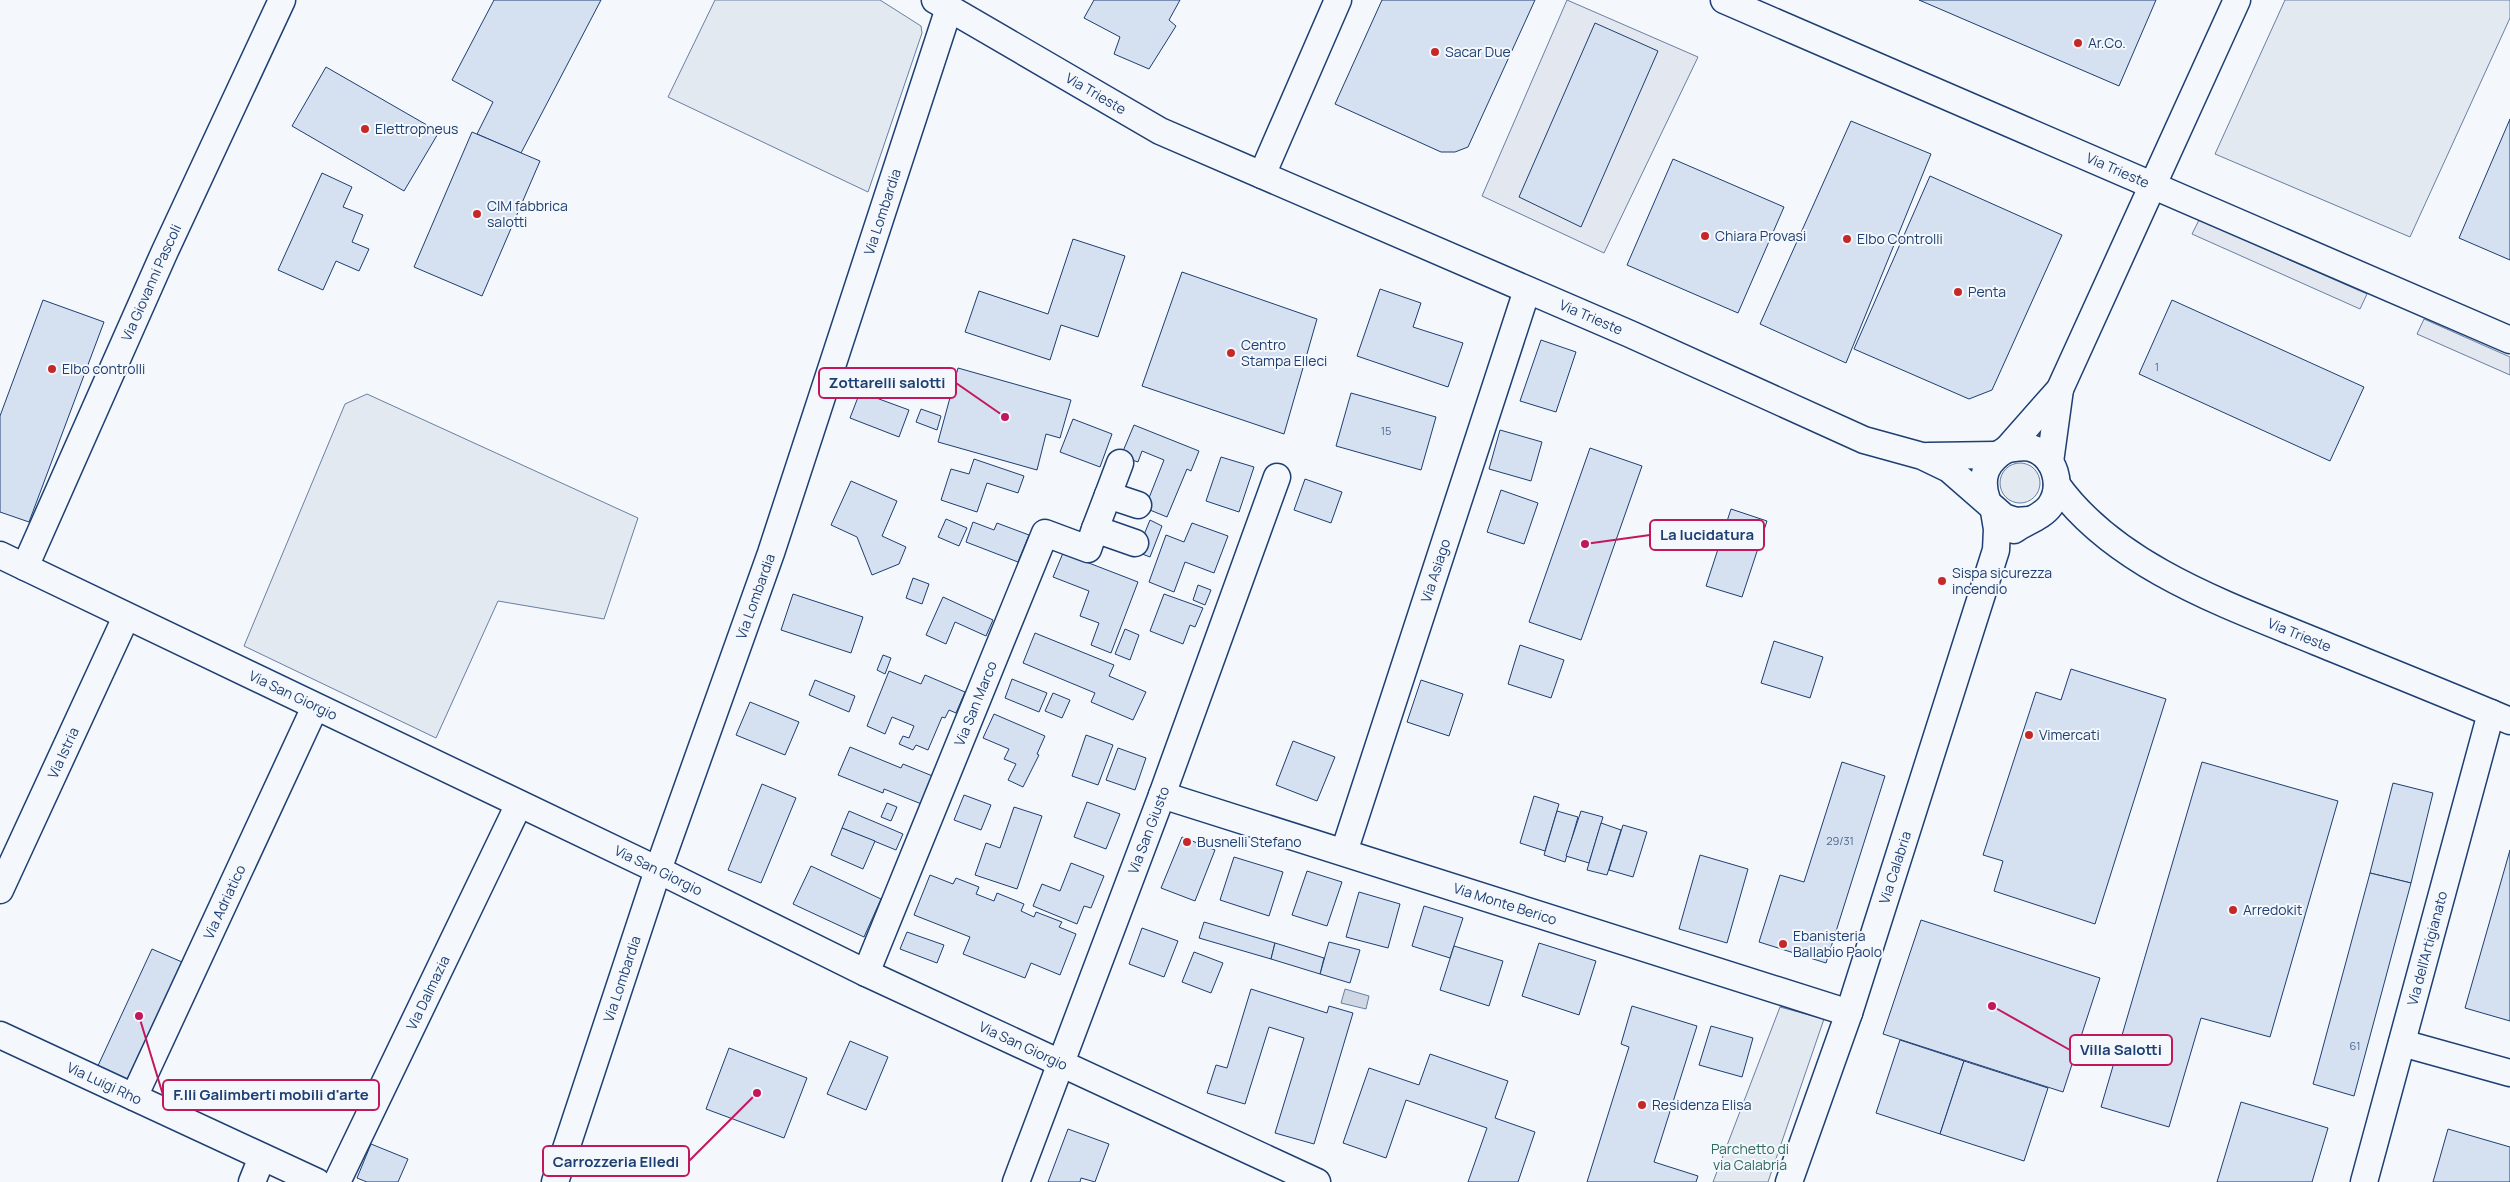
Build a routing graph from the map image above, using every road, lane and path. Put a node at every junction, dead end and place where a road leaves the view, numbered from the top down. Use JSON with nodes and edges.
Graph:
{"nodes":[{"id":1,"x":282,"y":0,"type":"edge"},
{"id":2,"x":1338,"y":0,"type":"edge"},
{"id":3,"x":1724,"y":0,"type":"edge"},
{"id":4,"x":2238,"y":0,"type":"edge"},
{"id":5,"x":942,"y":4,"type":"edge"},
{"id":6,"x":1262,"y":175,"type":"junction"},
{"id":7,"x":2153,"y":185,"type":"junction"},
{"id":8,"x":1527,"y":290,"type":"junction"},
{"id":9,"x":2510,"y":340,"type":"edge"},
{"id":10,"x":2060,"y":389,"type":"junction"},
{"id":11,"x":2002,"y":452,"type":"junction"},
{"id":12,"x":1922,"y":456,"type":"junction"},
{"id":13,"x":1120,"y":462,"type":"dead end"},
{"id":14,"x":2053,"y":474,"type":"junction"},
{"id":15,"x":1277,"y":476,"type":"dead end"},
{"id":16,"x":1108,"y":495,"type":"junction"},
{"id":17,"x":1138,"y":505,"type":"dead end"},
{"id":18,"x":1990,"y":505,"type":"junction"},
{"id":19,"x":2034,"y":518,"type":"junction"},
{"id":20,"x":1095,"y":529,"type":"junction"},
{"id":21,"x":2098,"y":529,"type":"junction"},
{"id":22,"x":1134,"y":543,"type":"dead end"},
{"id":23,"x":1996,"y":550,"type":"junction"},
{"id":24,"x":0,"y":555,"type":"edge"},
{"id":25,"x":25,"y":567,"type":"junction"},
{"id":26,"x":126,"y":616,"type":"junction"},
{"id":27,"x":316,"y":707,"type":"junction"},
{"id":28,"x":2501,"y":717,"type":"edge"},
{"id":29,"x":1162,"y":795,"type":"junction"},
{"id":30,"x":519,"y":804,"type":"junction"},
{"id":31,"x":1344,"y":852,"type":"junction"},
{"id":32,"x":658,"y":870,"type":"junction"},
{"id":33,"x":0,"y":890,"type":"edge"},
{"id":34,"x":866,"y":973,"type":"junction"},
{"id":35,"x":1849,"y":1013,"type":"junction"},
{"id":36,"x":0,"y":1035,"type":"edge"},
{"id":37,"x":2402,"y":1043,"type":"junction"},
{"id":38,"x":1060,"y":1064,"type":"junction"},
{"id":39,"x":2510,"y":1073,"type":"edge"},
{"id":40,"x":134,"y":1097,"type":"junction"},
{"id":41,"x":262,"y":1156,"type":"junction"},
{"id":42,"x":252,"y":1182,"type":"edge"},
{"id":43,"x":317,"y":1182,"type":"edge"},
{"id":44,"x":337,"y":1182,"type":"edge"},
{"id":45,"x":555,"y":1182,"type":"edge"},
{"id":46,"x":1016,"y":1182,"type":"edge"},
{"id":47,"x":1317,"y":1182,"type":"edge"},
{"id":48,"x":1789,"y":1182,"type":"edge"},
{"id":49,"x":2364,"y":1182,"type":"edge"}],
"edges":[{"from":1,"to":25,"type":"street","name":"Via Giovanni Pascoli"},
{"from":2,"to":6,"type":"street"},
{"from":3,"to":7,"type":"street","name":"Via Trieste"},
{"from":4,"to":7,"type":"street"},
{"from":5,"to":6,"type":"street","name":"Via Trieste"},
{"from":5,"to":32,"type":"street","name":"Via Lombardia"},
{"from":6,"to":8,"type":"street","name":"Via Trieste"},
{"from":7,"to":9,"type":"street","name":"Via Trieste"},
{"from":7,"to":10,"type":"street"},
{"from":8,"to":12,"type":"street","name":"Via Trieste"},
{"from":8,"to":31,"type":"street","name":"Via Asiago"},
{"from":10,"to":11,"type":"street"},
{"from":10,"to":14,"type":"street"},
{"from":11,"to":12,"type":"street"},
{"from":11,"to":14,"type":"street"},
{"from":11,"to":18,"type":"street"},
{"from":12,"to":18,"type":"street"},
{"from":13,"to":16,"type":"street"},
{"from":14,"to":19,"type":"street"},
{"from":14,"to":21,"type":"street","name":"Via Trieste"},
{"from":15,"to":29,"type":"street","name":"Via San Giusto"},
{"from":16,"to":17,"type":"street"},
{"from":16,"to":20,"type":"street"},
{"from":18,"to":19,"type":"street"},
{"from":18,"to":23,"type":"street"},
{"from":19,"to":21,"type":"street"},
{"from":19,"to":23,"type":"street"},
{"from":20,"to":22,"type":"street"},
{"from":20,"to":34,"type":"street","name":"Via San Marco"},
{"from":21,"to":28,"type":"street","name":"Via Trieste"},
{"from":23,"to":35,"type":"street","name":"Via Calabria"},
{"from":24,"to":25,"type":"street","name":"Via San Giorgio"},
{"from":25,"to":26,"type":"street","name":"Via San Giorgio"},
{"from":26,"to":27,"type":"street","name":"Via San Giorgio"},
{"from":26,"to":33,"type":"street","name":"Via Istria"},
{"from":27,"to":30,"type":"street","name":"Via San Giorgio"},
{"from":27,"to":40,"type":"street","name":"Via Adriatico"},
{"from":28,"to":37,"type":"street","name":"Via dell'Artigianato"},
{"from":29,"to":31,"type":"street","name":"Via Monte Berico"},
{"from":29,"to":38,"type":"street","name":"Via San Giusto"},
{"from":30,"to":32,"type":"street","name":"Via San Giorgio"},
{"from":30,"to":44,"type":"street","name":"Via Dalmazia"},
{"from":31,"to":35,"type":"street","name":"Via Monte Berico"},
{"from":32,"to":34,"type":"street","name":"Via San Giorgio"},
{"from":32,"to":45,"type":"street","name":"Via Lombardia"},
{"from":34,"to":38,"type":"street","name":"Via San Giorgio"},
{"from":35,"to":48,"type":"street","name":"Via Calabria"},
{"from":36,"to":40,"type":"street","name":"Via Luigi Rho"},
{"from":37,"to":39,"type":"street"},
{"from":37,"to":49,"type":"street","name":"Via dell'Artigianato"},
{"from":38,"to":46,"type":"street","name":"Via San Giusto"},
{"from":38,"to":47,"type":"street","name":"Via San Giorgio"},
{"from":40,"to":41,"type":"street","name":"Via Luigi Rho"},
{"from":41,"to":42,"type":"street"},
{"from":41,"to":43,"type":"street","name":"Via Luigi Rho"}]}
